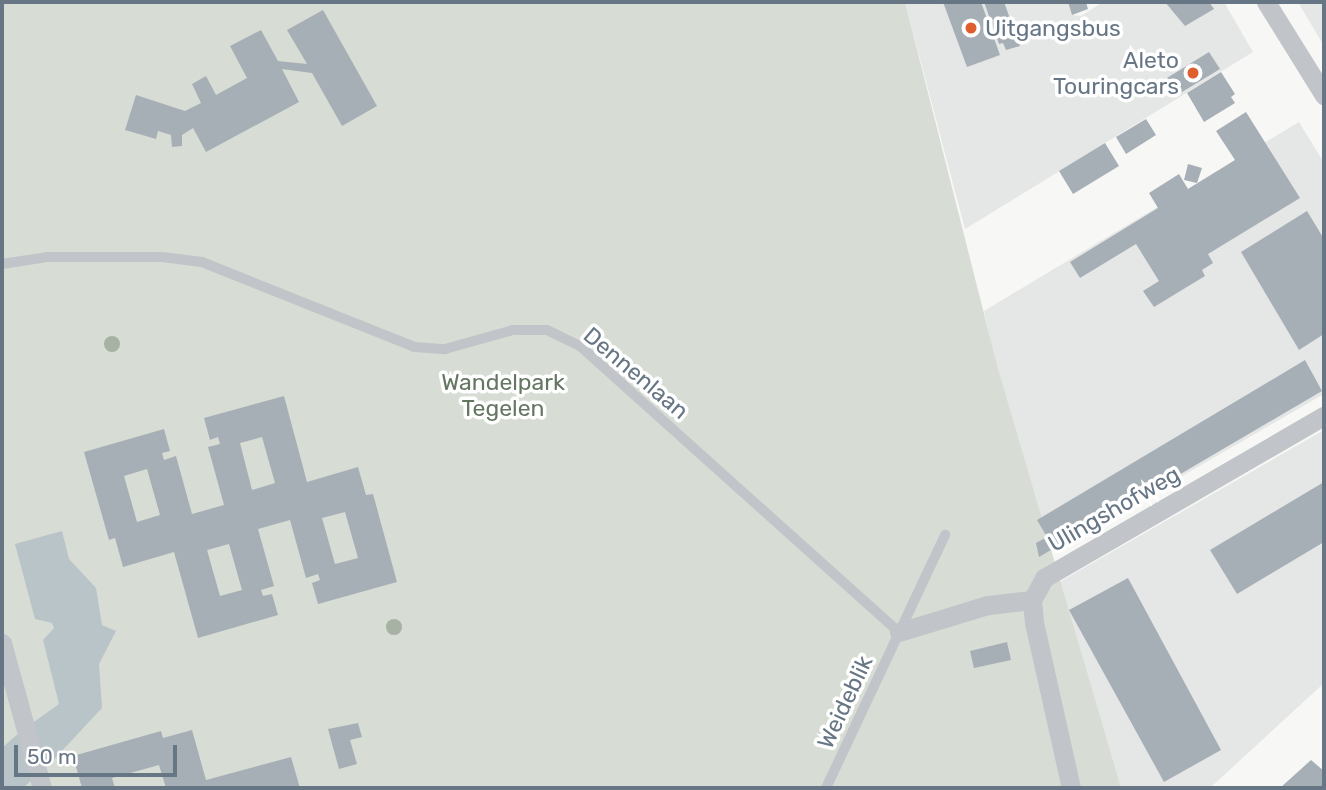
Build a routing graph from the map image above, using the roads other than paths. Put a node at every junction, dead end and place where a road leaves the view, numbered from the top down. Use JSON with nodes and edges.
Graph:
{"nodes":[{"id":1,"x":1266,"y":2,"type":"edge"},
{"id":2,"x":1324,"y":95,"type":"edge"},
{"id":3,"x":2,"y":264,"type":"edge"},
{"id":4,"x":1324,"y":416,"type":"edge"},
{"id":5,"x":945,"y":535,"type":"dead end"},
{"id":6,"x":1032,"y":600,"type":"junction"},
{"id":7,"x":899,"y":632,"type":"junction"},
{"id":8,"x":2,"y":643,"type":"edge"},
{"id":9,"x":40,"y":782,"type":"edge"},
{"id":10,"x":826,"y":788,"type":"edge"},
{"id":11,"x":1071,"y":788,"type":"edge"}],
"edges":[{"from":1,"to":2,"type":"street"},
{"from":3,"to":7,"type":"lane","name":"Dennenlaan"},
{"from":4,"to":6,"type":"street","name":"Ulingshofweg"},
{"from":5,"to":7,"type":"lane","name":"Weideblik"},
{"from":6,"to":7,"type":"street"},
{"from":6,"to":11,"type":"street"},
{"from":7,"to":10,"type":"lane","name":"Weideblik"},
{"from":8,"to":9,"type":"street"}]}
